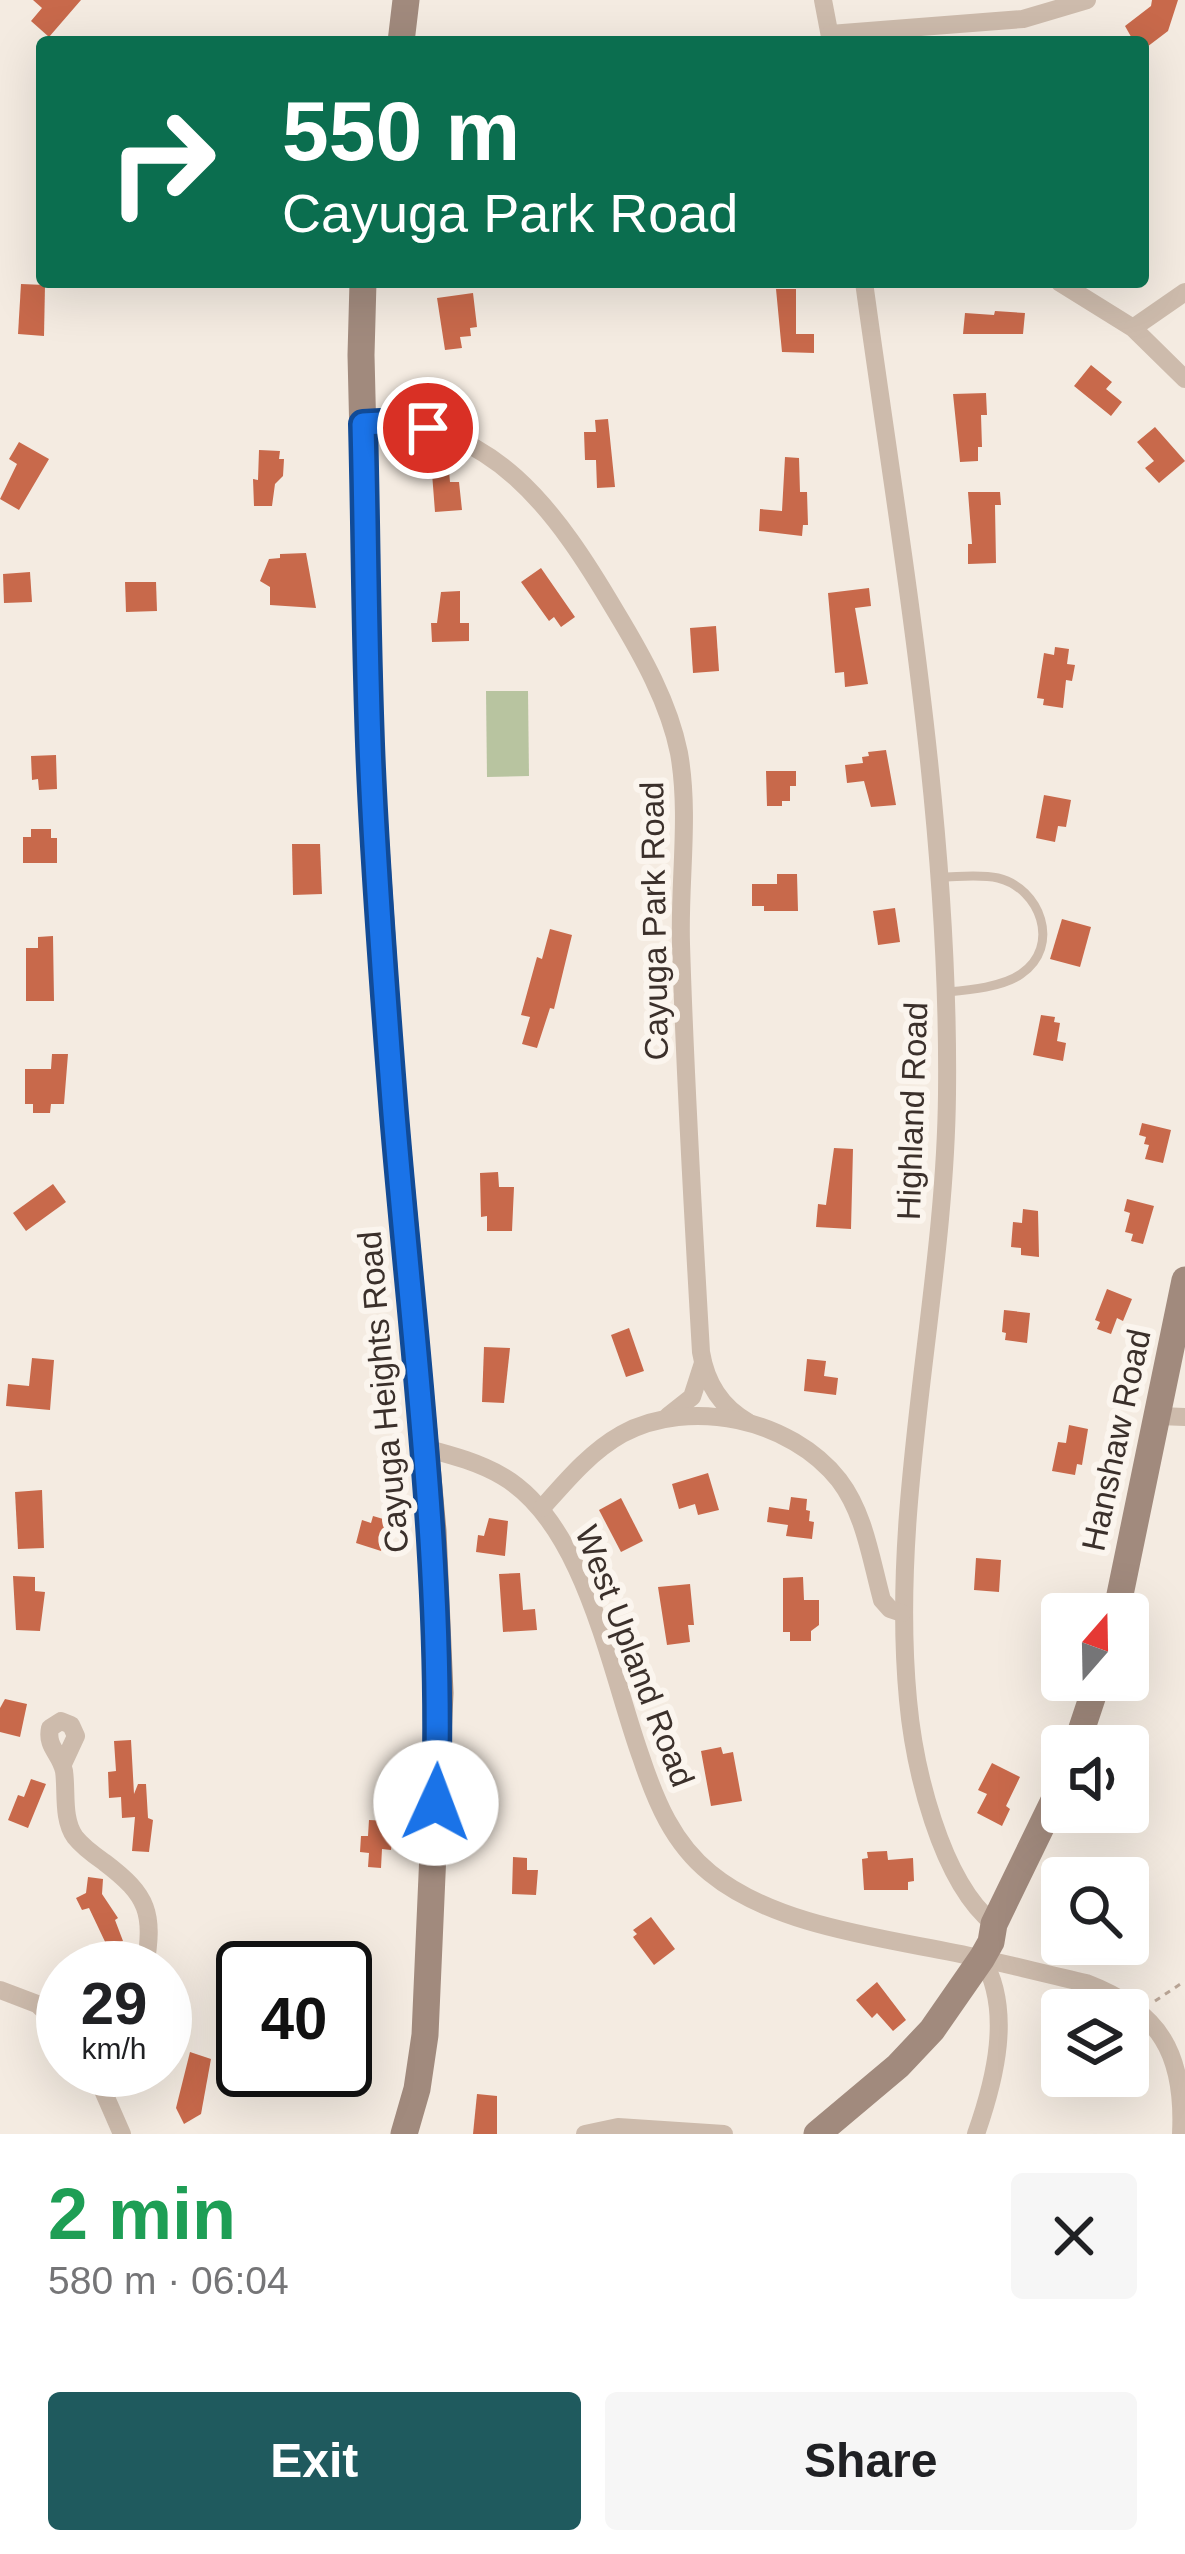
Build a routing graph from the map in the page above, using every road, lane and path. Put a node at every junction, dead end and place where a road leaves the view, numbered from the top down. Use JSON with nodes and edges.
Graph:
{"nodes":[{"id":1,"x":406,"y":0,"type":"edge"},
{"id":2,"x":823,"y":0,"type":"edge"},
{"id":3,"x":1087,"y":0,"type":"edge"},
{"id":4,"x":402,"y":36,"type":"edge"},
{"id":5,"x":830,"y":36,"type":"edge"},
{"id":6,"x":850,"y":36,"type":"edge"},
{"id":7,"x":363,"y":288,"type":"edge"},
{"id":8,"x":865,"y":288,"type":"edge"},
{"id":9,"x":1069,"y":288,"type":"edge"},
{"id":10,"x":1185,"y":292,"type":"edge"},
{"id":11,"x":1133,"y":328,"type":"junction"},
{"id":12,"x":1185,"y":379,"type":"edge"},
{"id":13,"x":363,"y":424,"type":"junction"},
{"id":14,"x":940,"y":878,"type":"junction"},
{"id":15,"x":947,"y":992,"type":"junction"},
{"id":16,"x":1185,"y":1280,"type":"edge"},
{"id":17,"x":703,"y":1364,"type":"junction"},
{"id":18,"x":668,"y":1416,"type":"junction"},
{"id":19,"x":1172,"y":1417,"type":"edge"},
{"id":20,"x":748,"y":1423,"type":"junction"},
{"id":21,"x":424,"y":1448,"type":"junction"},
{"id":22,"x":542,"y":1508,"type":"junction"},
{"id":23,"x":1122,"y":1593,"type":"edge"},
{"id":24,"x":902,"y":1613,"type":"junction"},
{"id":25,"x":63,"y":1764,"type":"dead end"},
{"id":26,"x":1041,"y":1827,"type":"edge"},
{"id":27,"x":994,"y":1924,"type":"junction"},
{"id":28,"x":149,"y":1941,"type":"edge"},
{"id":29,"x":982,"y":1958,"type":"junction"},
{"id":30,"x":1185,"y":1981,"type":"edge"},
{"id":31,"x":0,"y":1990,"type":"edge"},
{"id":32,"x":1155,"y":2001,"type":"dead end"},
{"id":33,"x":36,"y":2003,"type":"edge"},
{"id":34,"x":106,"y":2097,"type":"edge"},
{"id":35,"x":122,"y":2134,"type":"edge"},
{"id":36,"x":404,"y":2134,"type":"edge"},
{"id":37,"x":585,"y":2134,"type":"edge"},
{"id":38,"x":724,"y":2134,"type":"edge"},
{"id":39,"x":817,"y":2134,"type":"edge"},
{"id":40,"x":976,"y":2134,"type":"edge"},
{"id":41,"x":1181,"y":2134,"type":"edge"}],
"edges":[{"from":1,"to":4,"type":"street"},
{"from":2,"to":5,"type":"street"},
{"from":3,"to":6,"type":"street"},
{"from":7,"to":13,"type":"street","name":"Cayuga Heights Road"},
{"from":8,"to":14,"type":"street","name":"Highland Road"},
{"from":9,"to":11,"type":"street"},
{"from":10,"to":11,"type":"street"},
{"from":11,"to":12,"type":"street"},
{"from":13,"to":17,"type":"street","name":"Cayuga Park Road"},
{"from":13,"to":21,"type":"street","name":"Cayuga Heights Road"},
{"from":14,"to":15,"type":"street","name":"Highland Road"},
{"from":14,"to":15,"type":"lane"},
{"from":15,"to":24,"type":"street","name":"Highland Road"},
{"from":16,"to":19,"type":"street","name":"Hanshaw Road"},
{"from":17,"to":18,"type":"street"},
{"from":17,"to":20,"type":"street","name":"Cayuga Park Road"},
{"from":18,"to":20,"type":"street"},
{"from":18,"to":22,"type":"street"},
{"from":19,"to":23,"type":"street","name":"Hanshaw Road"},
{"from":20,"to":24,"type":"street"},
{"from":21,"to":22,"type":"street","name":"West Upland Road"},
{"from":21,"to":36,"type":"street","name":"Cayuga Heights Road"},
{"from":22,"to":29,"type":"street","name":"West Upland Road"},
{"from":24,"to":27,"type":"street","name":"Highland Road"},
{"from":25,"to":28,"type":"street"},
{"from":26,"to":27,"type":"street"},
{"from":27,"to":29,"type":"street"},
{"from":29,"to":39,"type":"street"},
{"from":29,"to":40,"type":"street"},
{"from":29,"to":41,"type":"street","name":"West Upland Road"},
{"from":30,"to":32,"type":"path"},
{"from":31,"to":33,"type":"street"},
{"from":34,"to":35,"type":"street"},
{"from":37,"to":38,"type":"street"}]}
